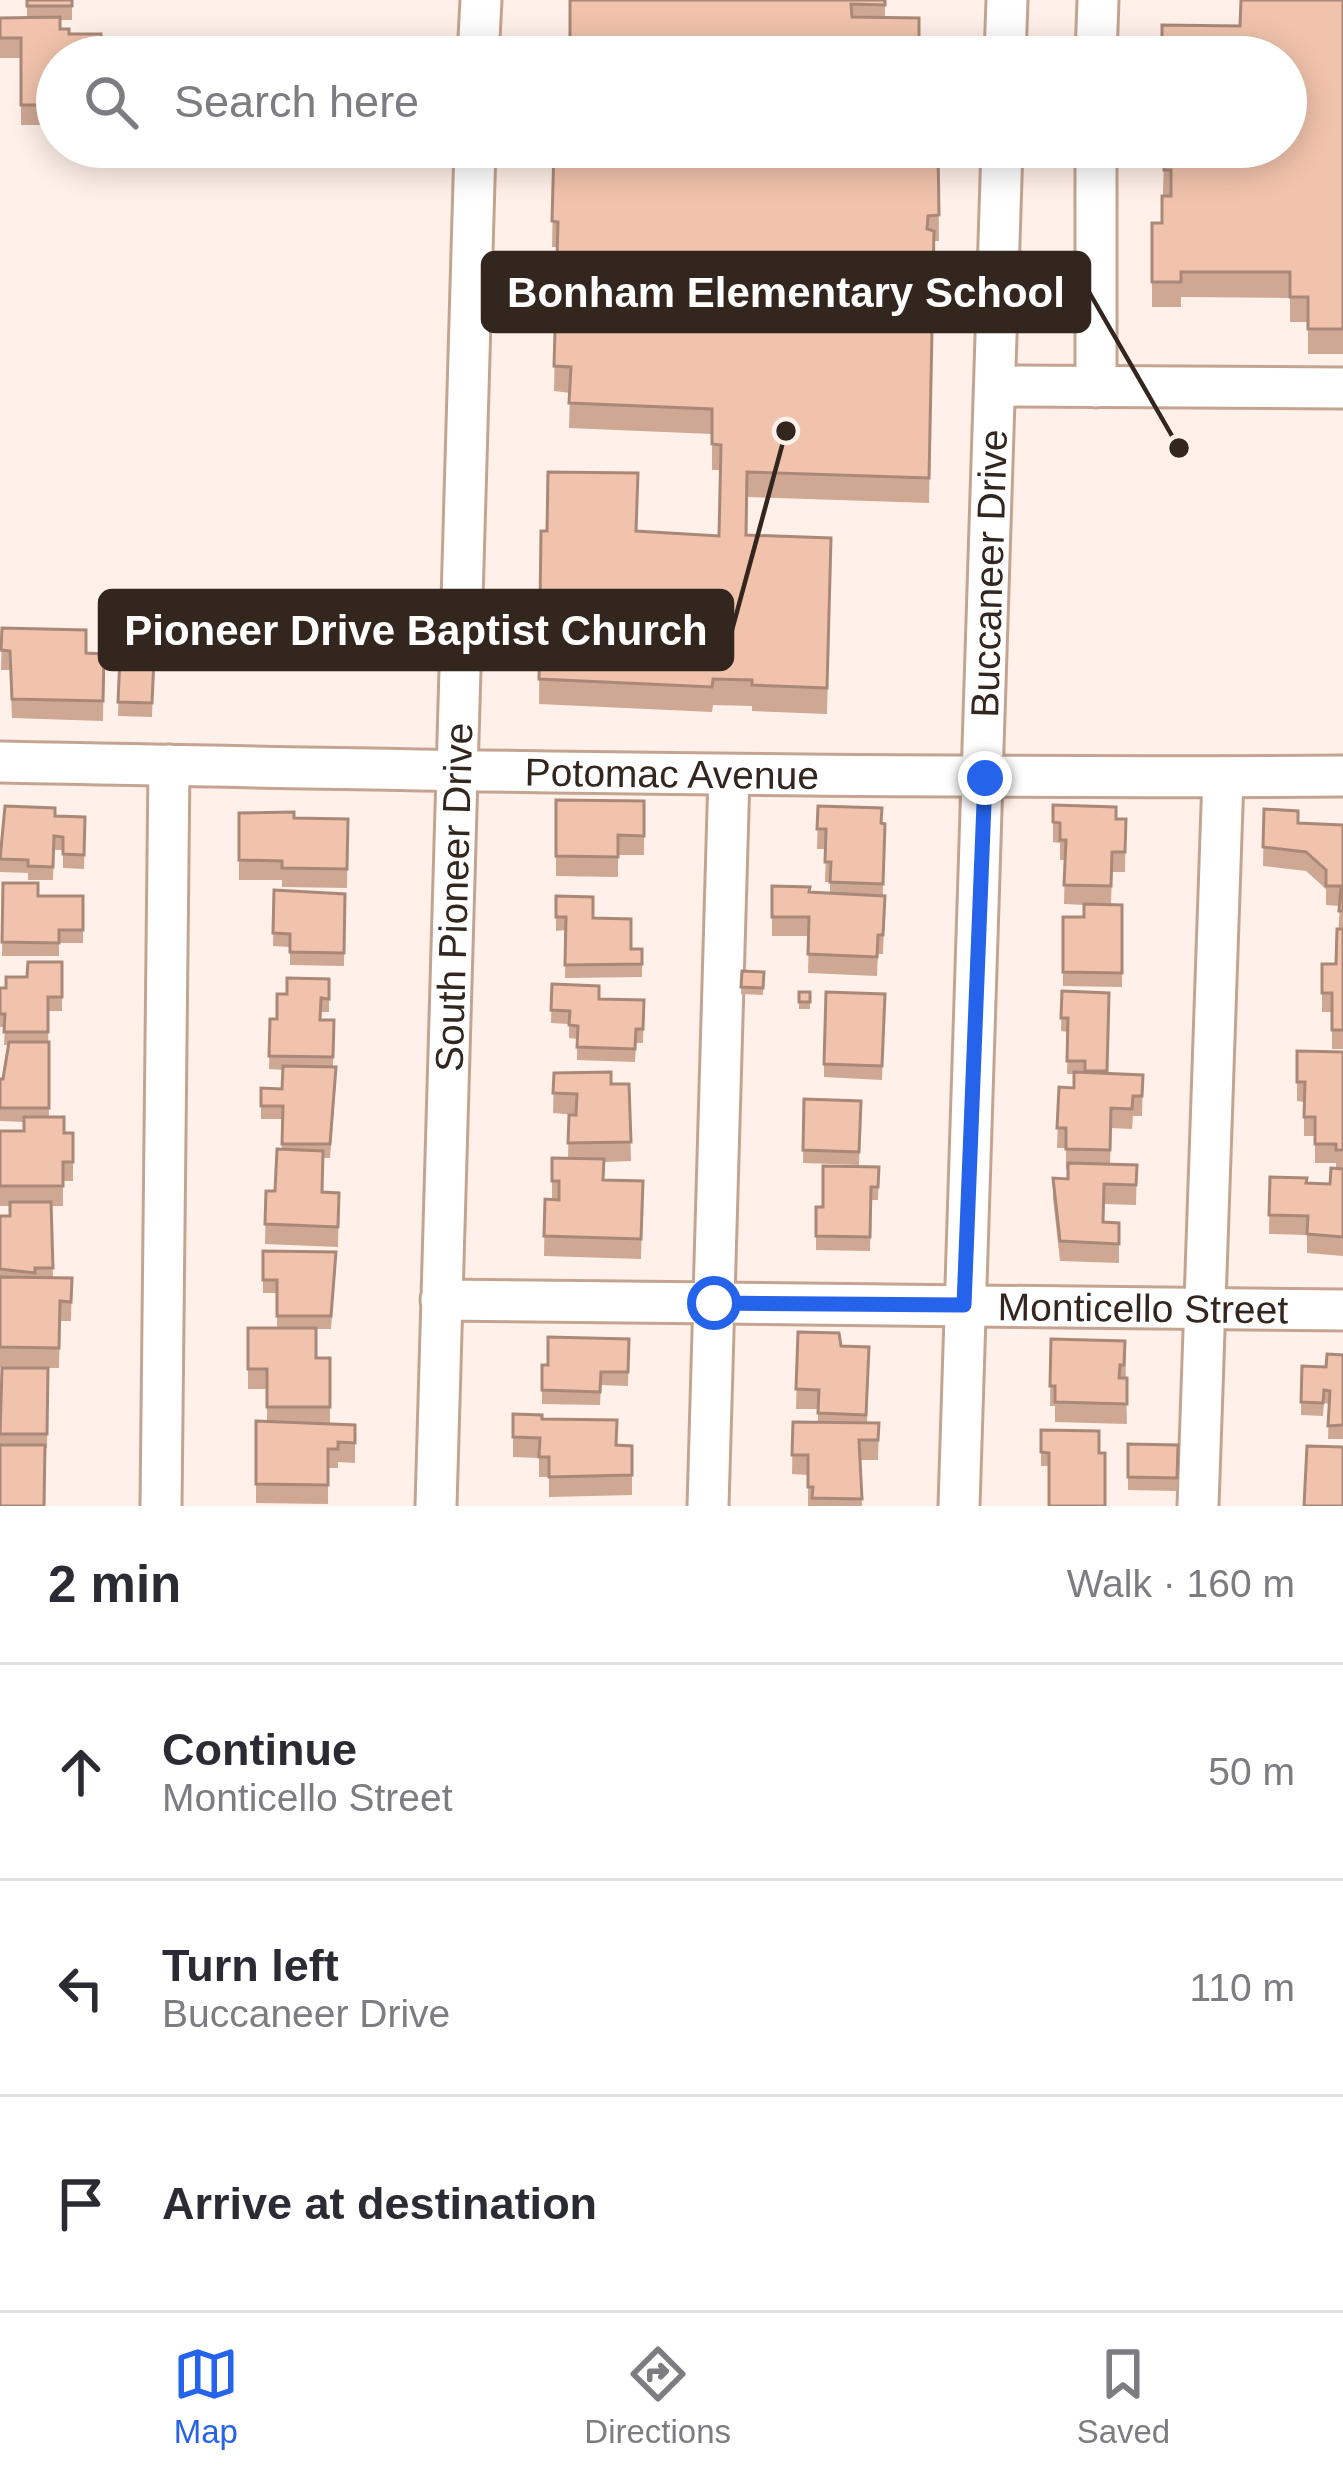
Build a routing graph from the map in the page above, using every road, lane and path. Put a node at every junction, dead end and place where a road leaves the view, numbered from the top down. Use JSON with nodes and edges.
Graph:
{"nodes":[{"id":1,"x":481,"y":0,"type":"edge"},
{"id":2,"x":1006,"y":0,"type":"edge"},
{"id":3,"x":1098,"y":0,"type":"edge"},
{"id":4,"x":479,"y":36,"type":"edge"},
{"id":5,"x":1005,"y":36,"type":"edge"},
{"id":6,"x":1097,"y":36,"type":"edge"},
{"id":7,"x":474,"y":168,"type":"edge"},
{"id":8,"x":1001,"y":168,"type":"edge"},
{"id":9,"x":1096,"y":168,"type":"edge"},
{"id":10,"x":995,"y":386,"type":"junction"},
{"id":11,"x":1096,"y":387,"type":"junction"},
{"id":12,"x":1343,"y":388,"type":"edge"},
{"id":13,"x":0,"y":762,"type":"edge"},
{"id":14,"x":169,"y":766,"type":"junction"},
{"id":15,"x":457,"y":773,"type":"junction"},
{"id":16,"x":730,"y":775,"type":"junction"},
{"id":17,"x":1343,"y":776,"type":"edge"},
{"id":18,"x":1223,"y":777,"type":"junction"},
{"id":19,"x":985,"y":778,"type":"junction"},
{"id":20,"x":441,"y":1300,"type":"junction"},
{"id":21,"x":714,"y":1303,"type":"junction"},
{"id":22,"x":964,"y":1305,"type":"junction"},
{"id":23,"x":1204,"y":1308,"type":"junction"},
{"id":24,"x":1343,"y":1310,"type":"edge"},
{"id":25,"x":161,"y":1506,"type":"edge"},
{"id":26,"x":436,"y":1506,"type":"edge"},
{"id":27,"x":708,"y":1506,"type":"edge"},
{"id":28,"x":959,"y":1506,"type":"edge"},
{"id":29,"x":1198,"y":1506,"type":"edge"}],
"edges":[{"from":1,"to":4,"type":"street"},
{"from":2,"to":5,"type":"street"},
{"from":3,"to":6,"type":"street"},
{"from":7,"to":15,"type":"street","name":"South Pioneer Drive"},
{"from":8,"to":10,"type":"street","name":"Buccaneer Drive"},
{"from":9,"to":11,"type":"street"},
{"from":10,"to":11,"type":"street"},
{"from":10,"to":19,"type":"street","name":"Buccaneer Drive"},
{"from":11,"to":12,"type":"street"},
{"from":13,"to":14,"type":"street","name":"Potomac Avenue"},
{"from":14,"to":15,"type":"street","name":"Potomac Avenue"},
{"from":14,"to":25,"type":"street"},
{"from":15,"to":16,"type":"street","name":"Potomac Avenue"},
{"from":15,"to":20,"type":"street","name":"South Pioneer Drive"},
{"from":16,"to":19,"type":"street","name":"Potomac Avenue"},
{"from":16,"to":21,"type":"street"},
{"from":17,"to":18,"type":"street","name":"Potomac Avenue"},
{"from":18,"to":19,"type":"street","name":"Potomac Avenue"},
{"from":18,"to":23,"type":"street"},
{"from":19,"to":22,"type":"street","name":"Buccaneer Drive"},
{"from":20,"to":21,"type":"street","name":"Monticello Street"},
{"from":20,"to":26,"type":"street","name":"South Pioneer Drive"},
{"from":21,"to":22,"type":"street","name":"Monticello Street"},
{"from":21,"to":27,"type":"street"},
{"from":22,"to":23,"type":"street","name":"Monticello Street"},
{"from":22,"to":28,"type":"street","name":"Buccaneer Drive"},
{"from":23,"to":24,"type":"street","name":"Monticello Street"},
{"from":23,"to":29,"type":"street"}]}
